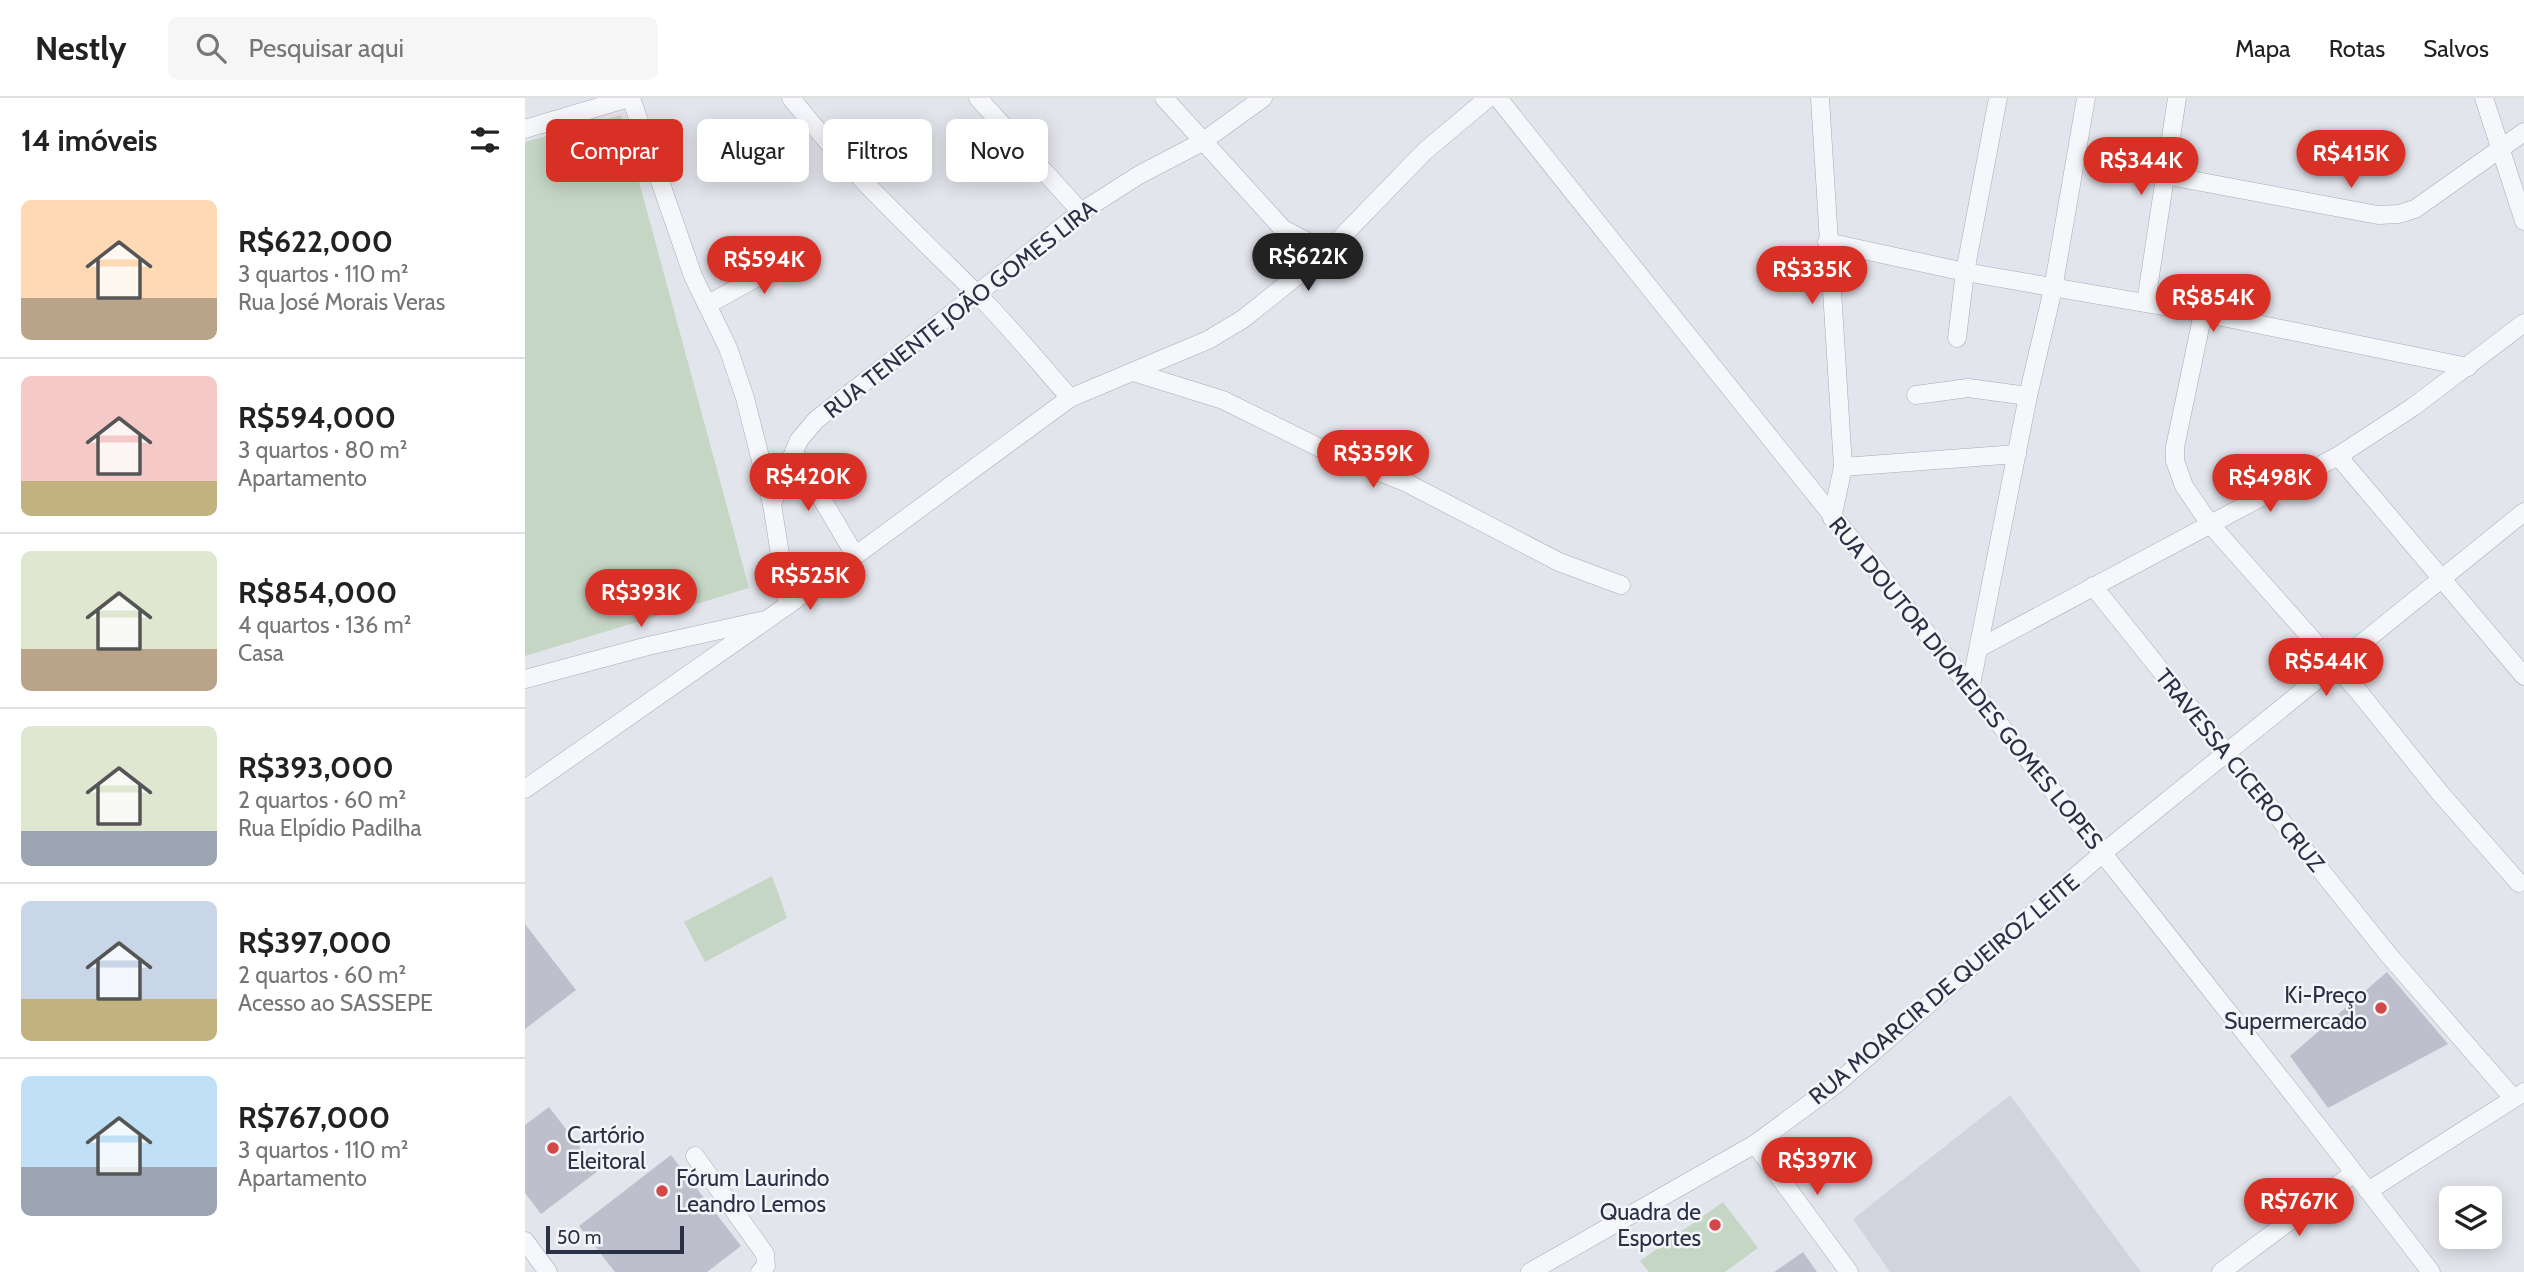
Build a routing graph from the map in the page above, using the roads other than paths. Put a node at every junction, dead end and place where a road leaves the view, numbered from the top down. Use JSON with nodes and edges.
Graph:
{"nodes":[{"id":1,"x":630,"y":98,"type":"edge"},
{"id":2,"x":791,"y":98,"type":"edge"},
{"id":3,"x":978,"y":98,"type":"edge"},
{"id":4,"x":1164,"y":98,"type":"edge"},
{"id":5,"x":1263,"y":98,"type":"edge"},
{"id":6,"x":1488,"y":98,"type":"edge"},
{"id":7,"x":1498,"y":98,"type":"edge"},
{"id":8,"x":1820,"y":98,"type":"edge"},
{"id":9,"x":1998,"y":98,"type":"edge"},
{"id":10,"x":2086,"y":98,"type":"edge"},
{"id":11,"x":2177,"y":98,"type":"edge"},
{"id":12,"x":2484,"y":98,"type":"edge"},
{"id":13,"x":525,"y":129,"type":"edge"},
{"id":14,"x":2524,"y":132,"type":"edge"},
{"id":15,"x":1202,"y":142,"type":"junction"},
{"id":16,"x":2500,"y":148,"type":"junction"},
{"id":17,"x":2164,"y":175,"type":"junction"},
{"id":18,"x":1081,"y":212,"type":"junction"},
{"id":19,"x":2524,"y":221,"type":"edge"},
{"id":20,"x":1827,"y":242,"type":"junction"},
{"id":21,"x":1327,"y":252,"type":"junction"},
{"id":22,"x":801,"y":253,"type":"dead end"},
{"id":23,"x":1965,"y":272,"type":"junction"},
{"id":24,"x":2053,"y":289,"type":"junction"},
{"id":25,"x":975,"y":292,"type":"junction"},
{"id":26,"x":2146,"y":302,"type":"junction"},
{"id":27,"x":707,"y":305,"type":"junction"},
{"id":28,"x":2203,"y":313,"type":"junction"},
{"id":29,"x":2524,"y":323,"type":"edge"},
{"id":30,"x":1957,"y":338,"type":"dead end"},
{"id":31,"x":2468,"y":366,"type":"junction"},
{"id":32,"x":1133,"y":372,"type":"junction"},
{"id":33,"x":1916,"y":394,"type":"dead end"},
{"id":34,"x":2028,"y":396,"type":"junction"},
{"id":35,"x":1070,"y":398,"type":"junction"},
{"id":36,"x":794,"y":452,"type":"junction"},
{"id":37,"x":2017,"y":454,"type":"junction"},
{"id":38,"x":2338,"y":456,"type":"junction"},
{"id":39,"x":1843,"y":467,"type":"junction"},
{"id":40,"x":772,"y":503,"type":"junction"},
{"id":41,"x":2524,"y":512,"type":"edge"},
{"id":42,"x":1832,"y":518,"type":"junction"},
{"id":43,"x":2210,"y":524,"type":"junction"},
{"id":44,"x":855,"y":555,"type":"junction"},
{"id":45,"x":2441,"y":579,"type":"junction"},
{"id":46,"x":1621,"y":585,"type":"dead end"},
{"id":47,"x":2093,"y":586,"type":"junction"},
{"id":48,"x":788,"y":605,"type":"junction"},
{"id":49,"x":767,"y":620,"type":"junction"},
{"id":50,"x":1979,"y":648,"type":"junction"},
{"id":51,"x":2336,"y":666,"type":"junction"},
{"id":52,"x":2524,"y":676,"type":"edge"},
{"id":53,"x":525,"y":679,"type":"edge"},
{"id":54,"x":1970,"y":690,"type":"junction"},
{"id":55,"x":2226,"y":753,"type":"junction"},
{"id":56,"x":525,"y":789,"type":"edge"},
{"id":57,"x":2104,"y":852,"type":"junction"},
{"id":58,"x":2519,"y":883,"type":"dead end"},
{"id":59,"x":2519,"y":1095,"type":"edge"},
{"id":60,"x":1755,"y":1144,"type":"junction"},
{"id":61,"x":695,"y":1156,"type":"dead end"},
{"id":62,"x":2354,"y":1173,"type":"junction"},
{"id":63,"x":2368,"y":1191,"type":"junction"},
{"id":64,"x":525,"y":1241,"type":"edge"},
{"id":65,"x":548,"y":1272,"type":"edge"},
{"id":66,"x":760,"y":1272,"type":"edge"},
{"id":67,"x":1530,"y":1272,"type":"edge"},
{"id":68,"x":1849,"y":1272,"type":"edge"},
{"id":69,"x":2221,"y":1272,"type":"edge"},
{"id":70,"x":2431,"y":1272,"type":"edge"}],
"edges":[{"from":1,"to":13,"type":"street"},
{"from":1,"to":27,"type":"street"},
{"from":2,"to":25,"type":"street"},
{"from":3,"to":18,"type":"street"},
{"from":4,"to":15,"type":"street"},
{"from":5,"to":15,"type":"street","name":"RUA TENENTE JOÃO GOMES LIRA"},
{"from":6,"to":21,"type":"street"},
{"from":7,"to":42,"type":"street","name":"RUA DOUTOR DIOMEDES GOMES LOPES"},
{"from":8,"to":20,"type":"street"},
{"from":9,"to":23,"type":"street"},
{"from":10,"to":24,"type":"street"},
{"from":11,"to":17,"type":"street"},
{"from":12,"to":16,"type":"street"},
{"from":14,"to":16,"type":"street"},
{"from":15,"to":18,"type":"street","name":"RUA TENENTE JOÃO GOMES LIRA"},
{"from":15,"to":21,"type":"street"},
{"from":16,"to":17,"type":"street"},
{"from":16,"to":19,"type":"street"},
{"from":17,"to":26,"type":"street"},
{"from":18,"to":25,"type":"street","name":"RUA TENENTE JOÃO GOMES LIRA"},
{"from":20,"to":23,"type":"street"},
{"from":20,"to":39,"type":"street"},
{"from":21,"to":32,"type":"street"},
{"from":22,"to":27,"type":"street"},
{"from":23,"to":24,"type":"street"},
{"from":23,"to":30,"type":"street"},
{"from":24,"to":26,"type":"street"},
{"from":24,"to":34,"type":"street"},
{"from":25,"to":35,"type":"street"},
{"from":25,"to":36,"type":"street","name":"RUA TENENTE JOÃO GOMES LIRA"},
{"from":26,"to":28,"type":"street"},
{"from":27,"to":40,"type":"street"},
{"from":28,"to":31,"type":"street"},
{"from":28,"to":43,"type":"street"},
{"from":29,"to":31,"type":"street"},
{"from":31,"to":38,"type":"street"},
{"from":32,"to":35,"type":"street"},
{"from":32,"to":46,"type":"street"},
{"from":33,"to":34,"type":"street"},
{"from":34,"to":37,"type":"street"},
{"from":35,"to":44,"type":"street"},
{"from":36,"to":40,"type":"street","name":"RUA TENENTE JOÃO GOMES LIRA"},
{"from":36,"to":44,"type":"street"},
{"from":37,"to":39,"type":"street"},
{"from":37,"to":50,"type":"street"},
{"from":38,"to":43,"type":"street"},
{"from":38,"to":45,"type":"street"},
{"from":39,"to":42,"type":"street"},
{"from":40,"to":48,"type":"street"},
{"from":41,"to":45,"type":"street","name":"RUA MOARCIR DE QUEIROZ LEITE"},
{"from":42,"to":54,"type":"street","name":"RUA DOUTOR DIOMEDES GOMES LOPES"},
{"from":43,"to":47,"type":"street"},
{"from":43,"to":51,"type":"street"},
{"from":44,"to":48,"type":"street"},
{"from":45,"to":51,"type":"street","name":"RUA MOARCIR DE QUEIROZ LEITE"},
{"from":45,"to":52,"type":"street"},
{"from":47,"to":50,"type":"street"},
{"from":47,"to":55,"type":"street","name":"TRAVESSA CICERO CRUZ"},
{"from":48,"to":49,"type":"street"},
{"from":49,"to":53,"type":"street"},
{"from":49,"to":56,"type":"street"},
{"from":50,"to":54,"type":"street"},
{"from":51,"to":55,"type":"street","name":"RUA MOARCIR DE QUEIROZ LEITE"},
{"from":51,"to":58,"type":"street"},
{"from":54,"to":57,"type":"street","name":"RUA DOUTOR DIOMEDES GOMES LOPES"},
{"from":55,"to":57,"type":"street","name":"RUA MOARCIR DE QUEIROZ LEITE"},
{"from":55,"to":59,"type":"street","name":"TRAVESSA CICERO CRUZ"},
{"from":57,"to":60,"type":"street","name":"RUA MOARCIR DE QUEIROZ LEITE"},
{"from":57,"to":62,"type":"street","name":"RUA DOUTOR DIOMEDES GOMES LOPES"},
{"from":59,"to":63,"type":"street"},
{"from":60,"to":67,"type":"street","name":"RUA MOARCIR DE QUEIROZ LEITE"},
{"from":60,"to":68,"type":"street"},
{"from":61,"to":66,"type":"street"},
{"from":62,"to":63,"type":"street","name":"RUA DOUTOR DIOMEDES GOMES LOPES"},
{"from":62,"to":69,"type":"street"},
{"from":63,"to":70,"type":"street","name":"RUA DOUTOR DIOMEDES GOMES LOPES"},
{"from":64,"to":65,"type":"street"}]}
